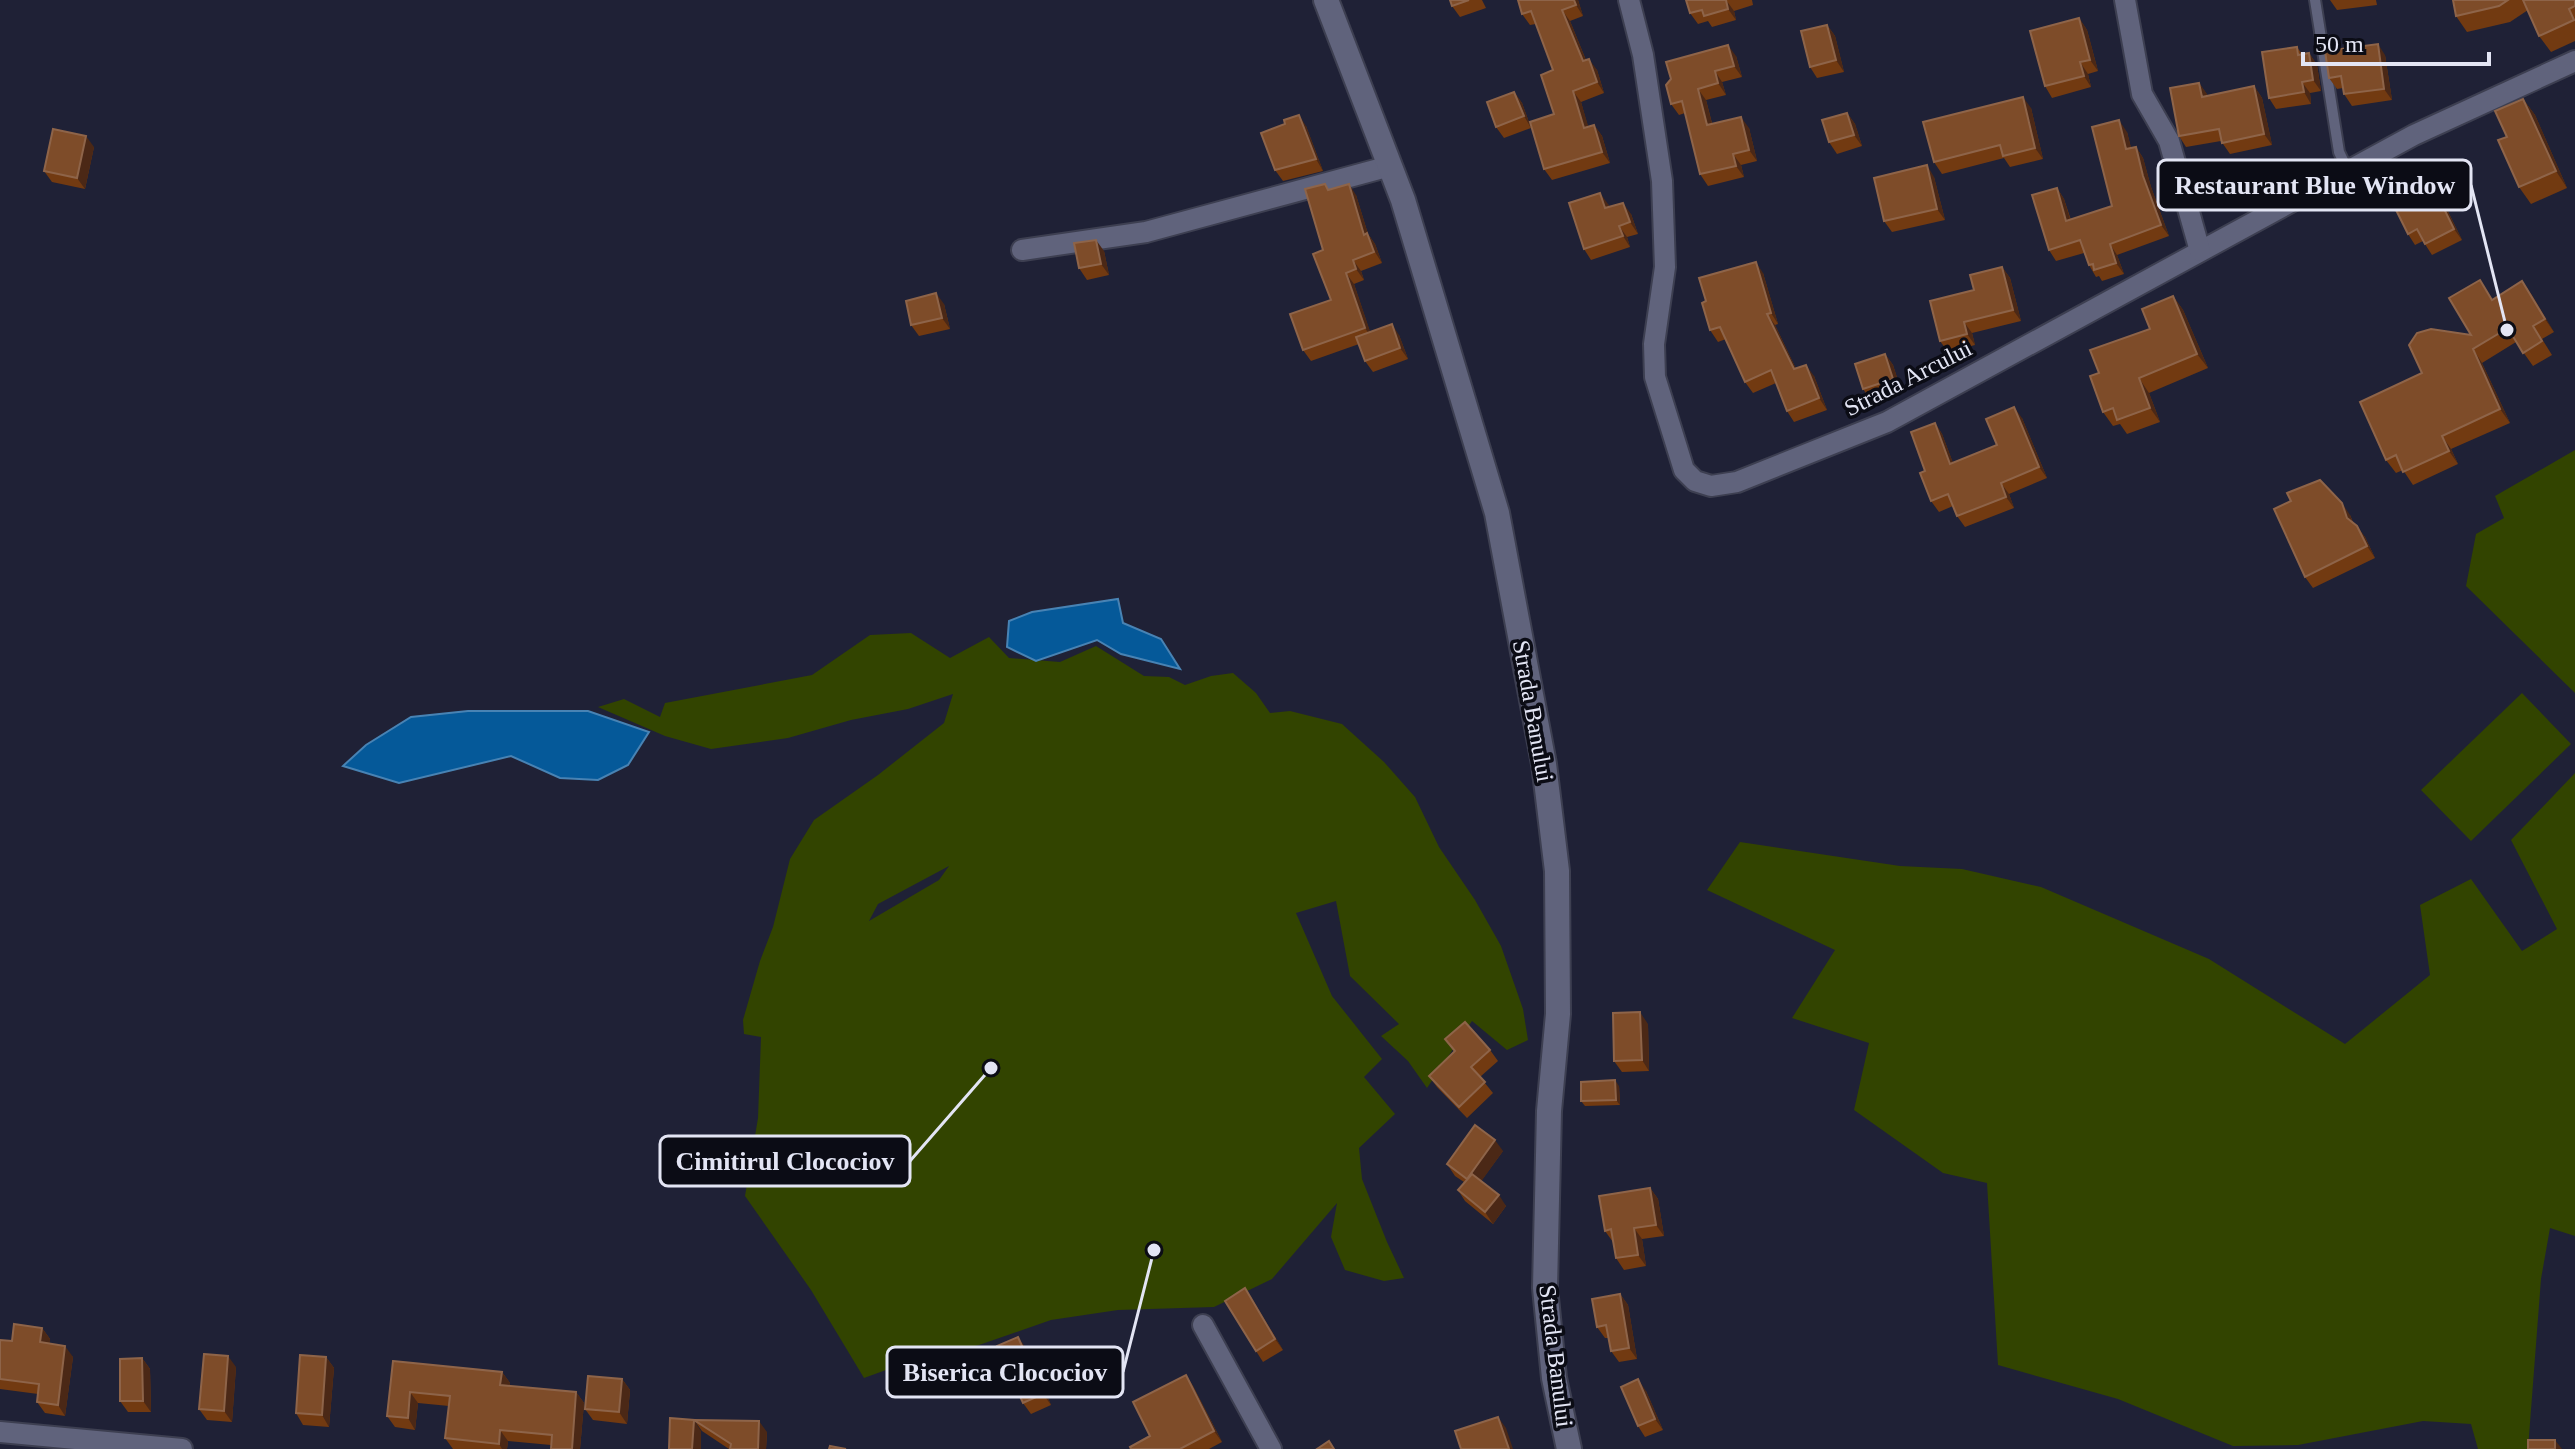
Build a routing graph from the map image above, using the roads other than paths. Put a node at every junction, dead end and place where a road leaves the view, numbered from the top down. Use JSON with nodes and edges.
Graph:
{"nodes":[{"id":1,"x":1326,"y":0,"type":"edge"},
{"id":2,"x":1629,"y":0,"type":"edge"},
{"id":3,"x":2125,"y":0,"type":"edge"},
{"id":4,"x":2315,"y":0,"type":"edge"},
{"id":5,"x":2575,"y":61,"type":"edge"},
{"id":6,"x":1390,"y":166,"type":"junction"},
{"id":7,"x":2348,"y":171,"type":"junction"},
{"id":8,"x":1022,"y":250,"type":"dead end"},
{"id":9,"x":2200,"y":251,"type":"junction"},
{"id":10,"x":1203,"y":1325,"type":"dead end"},
{"id":11,"x":0,"y":1432,"type":"edge"},
{"id":12,"x":182,"y":1449,"type":"edge"},
{"id":13,"x":1271,"y":1449,"type":"edge"},
{"id":14,"x":1569,"y":1449,"type":"edge"}],
"edges":[{"from":1,"to":6,"type":"street","name":"Strada Banului"},
{"from":2,"to":9,"type":"street","name":"Strada Arcului"},
{"from":3,"to":9,"type":"street"},
{"from":4,"to":7,"type":"lane"},
{"from":5,"to":7,"type":"street","name":"Strada Arcului"},
{"from":6,"to":8,"type":"street"},
{"from":6,"to":14,"type":"street","name":"Strada Banului"},
{"from":7,"to":9,"type":"street","name":"Strada Arcului"},
{"from":10,"to":13,"type":"street"},
{"from":11,"to":12,"type":"street"}]}
